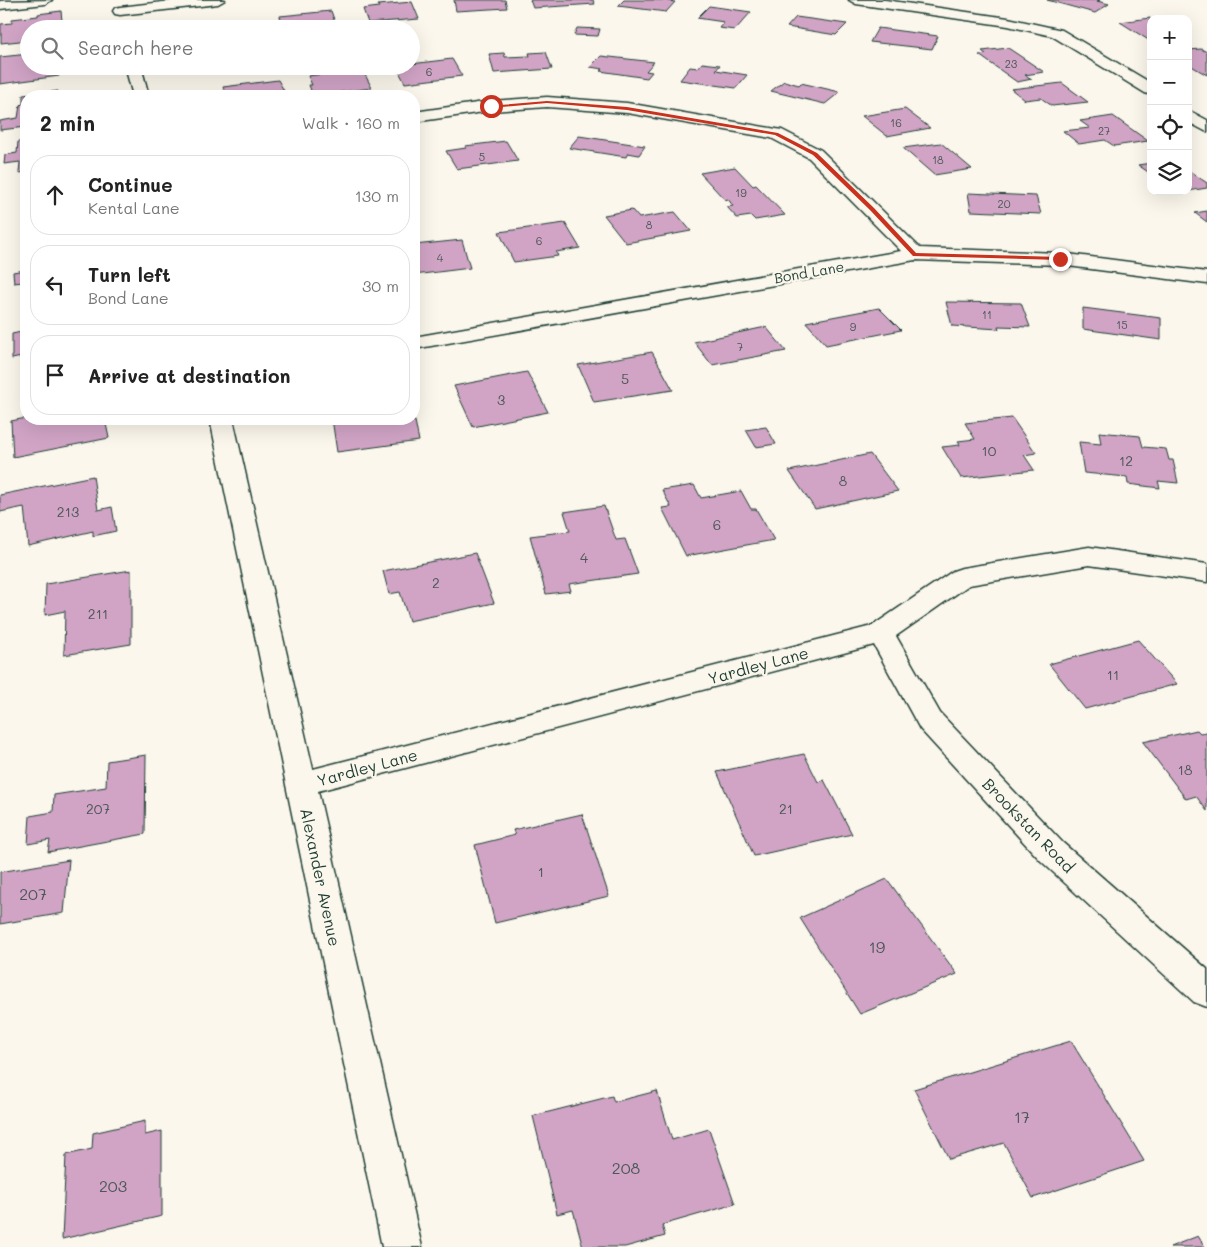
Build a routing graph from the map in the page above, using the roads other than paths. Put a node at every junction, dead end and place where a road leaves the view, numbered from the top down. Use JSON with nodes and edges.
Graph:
{"nodes":[{"id":1,"x":45,"y":0,"type":"edge"},
{"id":2,"x":218,"y":0,"type":"edge"},
{"id":3,"x":856,"y":0,"type":"edge"},
{"id":4,"x":0,"y":5,"type":"edge"},
{"id":5,"x":117,"y":6,"type":"edge"},
{"id":6,"x":121,"y":20,"type":"edge"},
{"id":7,"x":135,"y":75,"type":"edge"},
{"id":8,"x":1147,"y":87,"type":"edge"},
{"id":9,"x":139,"y":90,"type":"edge"},
{"id":10,"x":420,"y":116,"type":"edge"},
{"id":11,"x":1192,"y":117,"type":"edge"},
{"id":12,"x":1207,"y":127,"type":"edge"},
{"id":13,"x":915,"y":254,"type":"junction"},
{"id":14,"x":1207,"y":278,"type":"edge"},
{"id":15,"x":420,"y":342,"type":"edge"},
{"id":16,"x":222,"y":425,"type":"edge"},
{"id":17,"x":1207,"y":573,"type":"edge"},
{"id":18,"x":881,"y":633,"type":"junction"},
{"id":19,"x":300,"y":784,"type":"junction"},
{"id":20,"x":1207,"y":991,"type":"edge"},
{"id":21,"x":402,"y":1247,"type":"edge"}],
"edges":[{"from":1,"to":4,"type":"street"},
{"from":2,"to":5,"type":"street"},
{"from":3,"to":8,"type":"street"},
{"from":5,"to":6,"type":"street"},
{"from":7,"to":9,"type":"street"},
{"from":10,"to":13,"type":"street"},
{"from":11,"to":12,"type":"street"},
{"from":13,"to":14,"type":"street","name":"Bond Lane"},
{"from":13,"to":15,"type":"street","name":"Bond Lane"},
{"from":16,"to":19,"type":"street","name":"Alexander Avenue"},
{"from":17,"to":18,"type":"street","name":"Yardley Lane"},
{"from":18,"to":19,"type":"street","name":"Yardley Lane"},
{"from":18,"to":20,"type":"street","name":"Brookstan Road"},
{"from":19,"to":21,"type":"street","name":"Alexander Avenue"}]}
